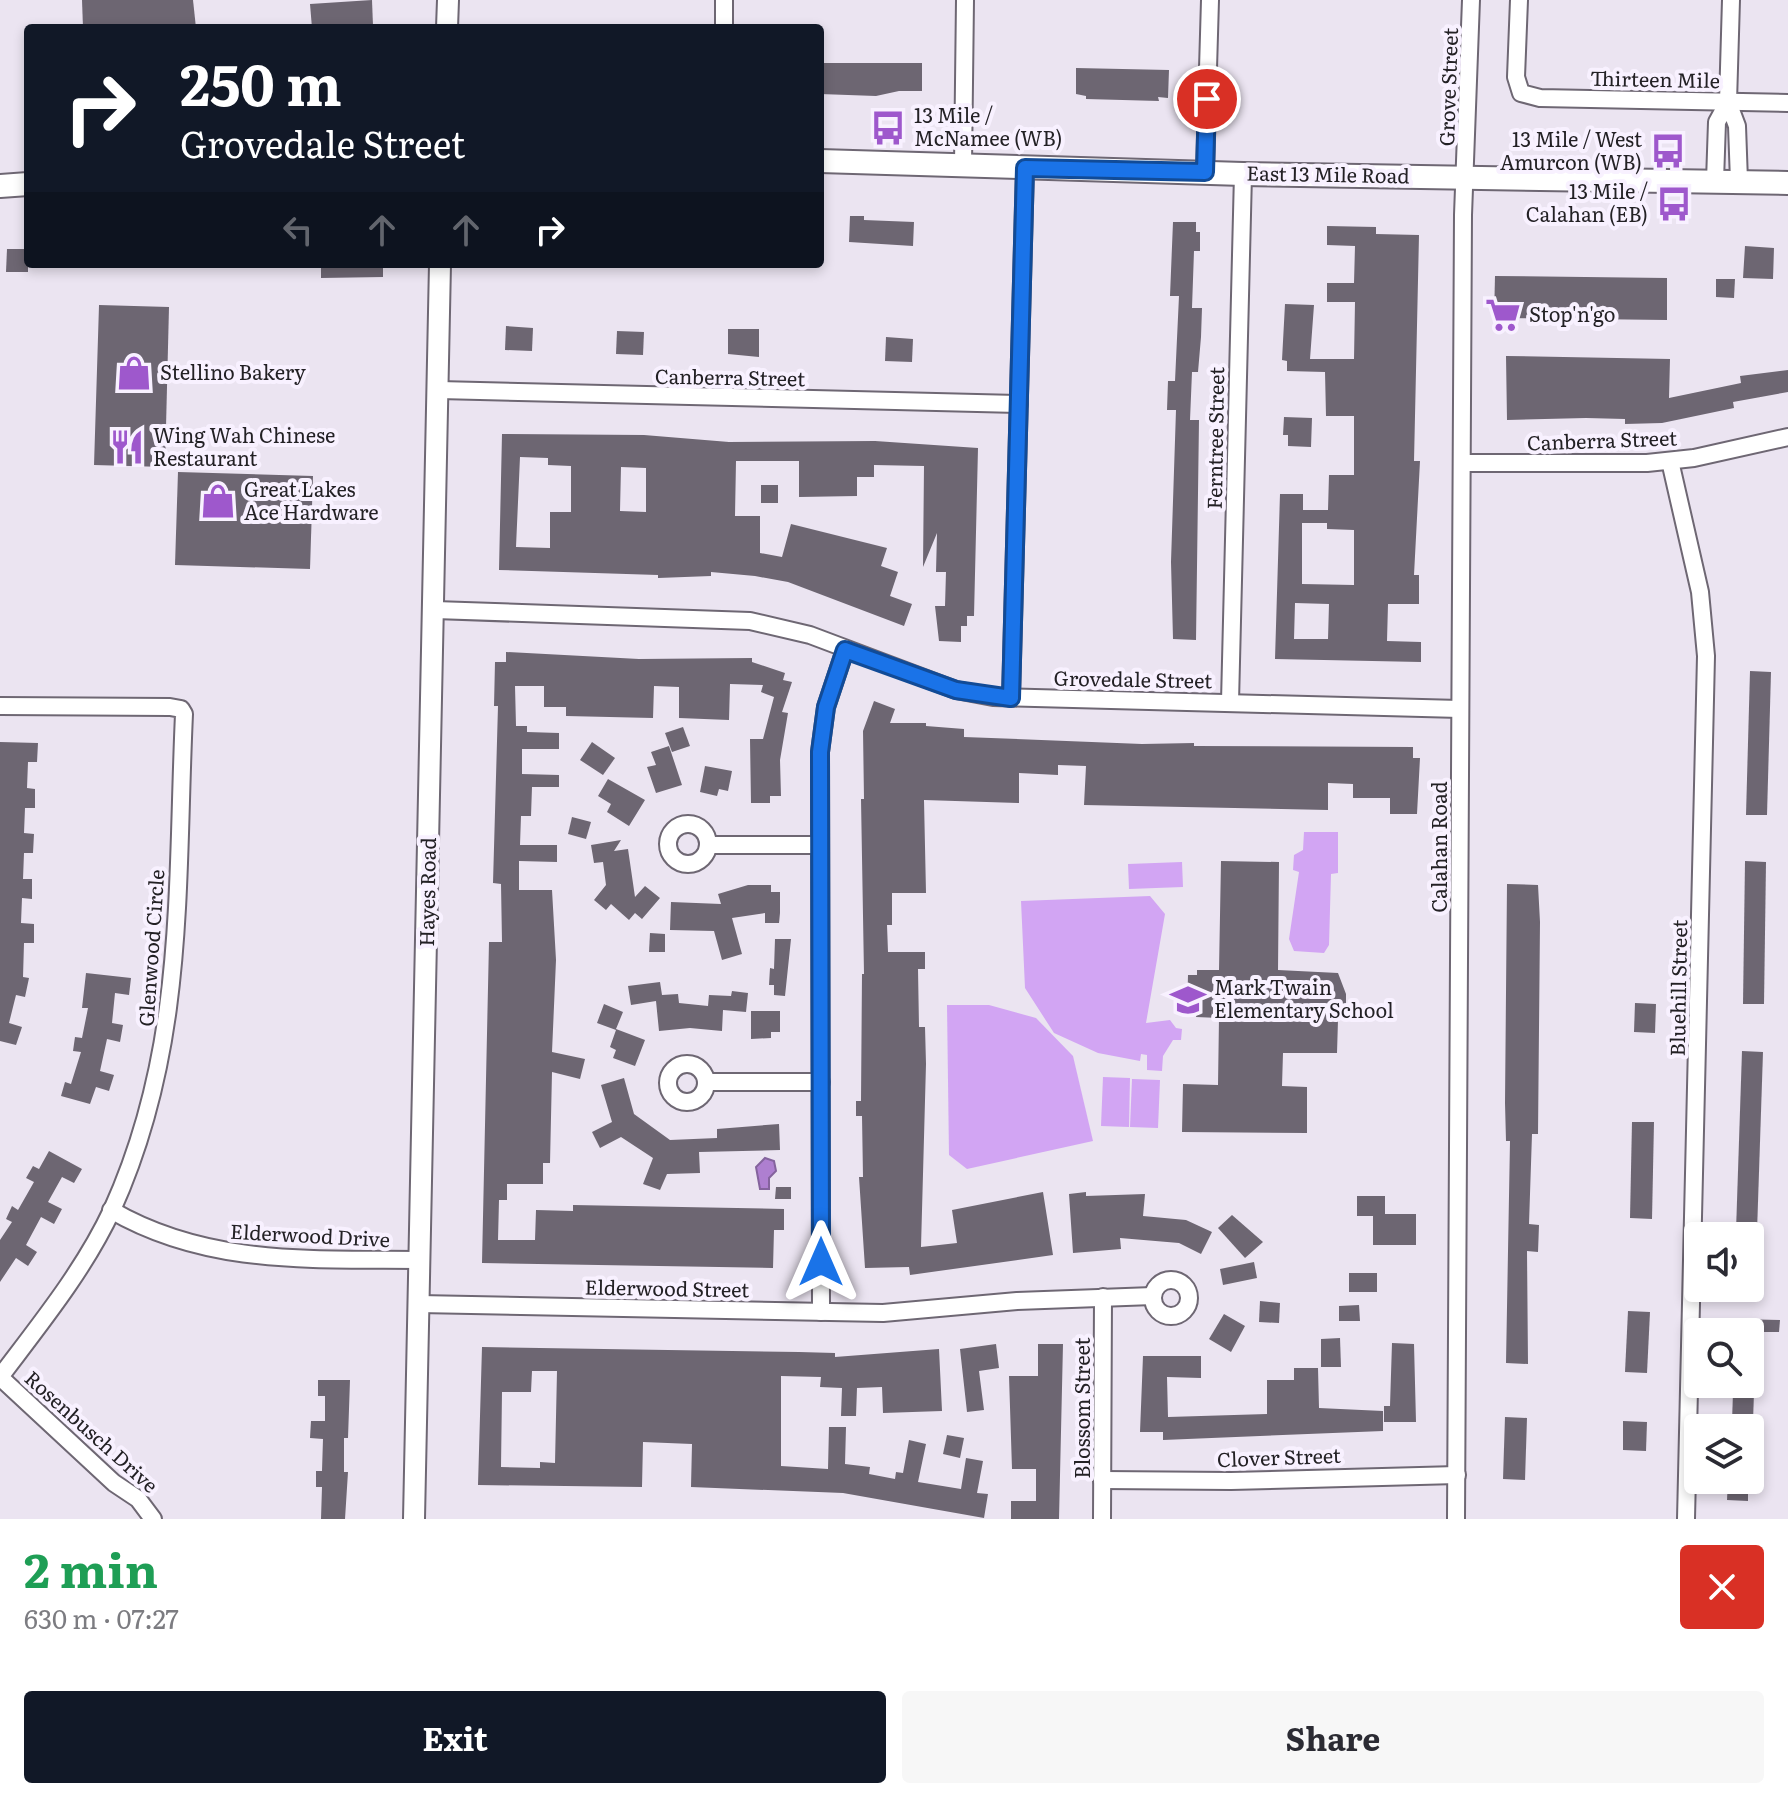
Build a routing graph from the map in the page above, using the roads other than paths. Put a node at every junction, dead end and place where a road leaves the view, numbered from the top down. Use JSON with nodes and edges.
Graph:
{"nodes":[{"id":1,"x":448,"y":0,"type":"edge"},
{"id":2,"x":724,"y":0,"type":"edge"},
{"id":3,"x":965,"y":0,"type":"edge"},
{"id":4,"x":1210,"y":0,"type":"edge"},
{"id":5,"x":1471,"y":0,"type":"edge"},
{"id":6,"x":1519,"y":0,"type":"edge"},
{"id":7,"x":1731,"y":0,"type":"edge"},
{"id":8,"x":447,"y":24,"type":"edge"},
{"id":9,"x":724,"y":24,"type":"edge"},
{"id":10,"x":1728,"y":102,"type":"junction"},
{"id":11,"x":1788,"y":103,"type":"edge"},
{"id":12,"x":824,"y":161,"type":"edge"},
{"id":13,"x":963,"y":165,"type":"junction"},
{"id":14,"x":1025,"y":168,"type":"junction"},
{"id":15,"x":1205,"y":172,"type":"junction"},
{"id":16,"x":1243,"y":174,"type":"junction"},
{"id":17,"x":1465,"y":176,"type":"junction"},
{"id":18,"x":1715,"y":181,"type":"junction"},
{"id":19,"x":1739,"y":181,"type":"junction"},
{"id":20,"x":1788,"y":183,"type":"edge"},
{"id":21,"x":24,"y":184,"type":"edge"},
{"id":22,"x":0,"y":186,"type":"edge"},
{"id":23,"x":440,"y":268,"type":"edge"},
{"id":24,"x":439,"y":390,"type":"junction"},
{"id":25,"x":1019,"y":404,"type":"junction"},
{"id":26,"x":1788,"y":437,"type":"edge"},
{"id":27,"x":1670,"y":461,"type":"junction"},
{"id":28,"x":1462,"y":463,"type":"junction"},
{"id":29,"x":435,"y":610,"type":"junction"},
{"id":30,"x":845,"y":650,"type":"junction"},
{"id":31,"x":1011,"y":698,"type":"junction"},
{"id":32,"x":1230,"y":702,"type":"junction"},
{"id":33,"x":0,"y":706,"type":"edge"},
{"id":34,"x":1460,"y":709,"type":"junction"},
{"id":35,"x":708,"y":845,"type":"dead end"},
{"id":36,"x":820,"y":845,"type":"junction"},
{"id":37,"x":706,"y":1082,"type":"dead end"},
{"id":38,"x":821,"y":1082,"type":"junction"},
{"id":39,"x":111,"y":1210,"type":"junction"},
{"id":40,"x":420,"y":1260,"type":"junction"},
{"id":41,"x":1153,"y":1296,"type":"dead end"},
{"id":42,"x":1103,"y":1297,"type":"junction"},
{"id":43,"x":419,"y":1304,"type":"junction"},
{"id":44,"x":821,"y":1312,"type":"junction"},
{"id":45,"x":0,"y":1377,"type":"edge"},
{"id":46,"x":1457,"y":1475,"type":"junction"},
{"id":47,"x":1102,"y":1480,"type":"junction"},
{"id":48,"x":153,"y":1519,"type":"edge"},
{"id":49,"x":414,"y":1519,"type":"edge"},
{"id":50,"x":1102,"y":1519,"type":"edge"},
{"id":51,"x":1456,"y":1519,"type":"edge"},
{"id":52,"x":1686,"y":1519,"type":"edge"}],
"edges":[{"from":1,"to":8,"type":"street"},
{"from":2,"to":9,"type":"street"},
{"from":3,"to":13,"type":"street"},
{"from":4,"to":15,"type":"street"},
{"from":5,"to":17,"type":"street","name":"Grove Street"},
{"from":6,"to":10,"type":"street","name":"Thirteen Mile"},
{"from":7,"to":10,"type":"street"},
{"from":10,"to":11,"type":"street","name":"Thirteen Mile"},
{"from":10,"to":18,"type":"street"},
{"from":10,"to":19,"type":"street"},
{"from":12,"to":13,"type":"main road","name":"East 13 Mile Road"},
{"from":13,"to":14,"type":"main road","name":"East 13 Mile Road"},
{"from":14,"to":15,"type":"main road","name":"East 13 Mile Road"},
{"from":14,"to":25,"type":"street"},
{"from":15,"to":16,"type":"main road","name":"East 13 Mile Road"},
{"from":16,"to":17,"type":"main road","name":"East 13 Mile Road"},
{"from":16,"to":32,"type":"street","name":"Ferntree Street"},
{"from":17,"to":18,"type":"main road","name":"East 13 Mile Road"},
{"from":17,"to":28,"type":"street","name":"Calahan Road"},
{"from":18,"to":19,"type":"main road","name":"East 13 Mile Road"},
{"from":19,"to":20,"type":"main road","name":"East 13 Mile Road"},
{"from":21,"to":22,"type":"main road"},
{"from":23,"to":24,"type":"street","name":"Hayes Road"},
{"from":24,"to":25,"type":"street","name":"Canberra Street"},
{"from":24,"to":29,"type":"street","name":"Hayes Road"},
{"from":25,"to":31,"type":"street"},
{"from":26,"to":27,"type":"street","name":"Canberra Street"},
{"from":27,"to":28,"type":"street","name":"Canberra Street"},
{"from":27,"to":52,"type":"street","name":"Bluehill Street"},
{"from":28,"to":34,"type":"street","name":"Calahan Road"},
{"from":29,"to":30,"type":"street","name":"Grovedale Street"},
{"from":29,"to":40,"type":"street","name":"Hayes Road"},
{"from":30,"to":31,"type":"street","name":"Grovedale Street"},
{"from":30,"to":36,"type":"street"},
{"from":31,"to":32,"type":"street","name":"Grovedale Street"},
{"from":32,"to":34,"type":"street","name":"Grovedale Street"},
{"from":33,"to":39,"type":"street","name":"Glenwood Circle"},
{"from":34,"to":46,"type":"street","name":"Calahan Road"},
{"from":35,"to":36,"type":"street"},
{"from":36,"to":38,"type":"street"},
{"from":37,"to":38,"type":"street"},
{"from":38,"to":44,"type":"street"},
{"from":39,"to":40,"type":"street","name":"Elderwood Drive"},
{"from":39,"to":45,"type":"street","name":"Glenwood Circle"},
{"from":40,"to":43,"type":"street","name":"Hayes Road"},
{"from":41,"to":42,"type":"street","name":"Elderwood Street"},
{"from":42,"to":44,"type":"street","name":"Elderwood Street"},
{"from":42,"to":47,"type":"street","name":"Blossom Street"},
{"from":43,"to":44,"type":"street","name":"Elderwood Street"},
{"from":43,"to":49,"type":"street","name":"Hayes Road"},
{"from":45,"to":48,"type":"street","name":"Rosenbusch Drive"},
{"from":46,"to":47,"type":"street","name":"Clover Street"},
{"from":46,"to":51,"type":"street","name":"Calahan Road"},
{"from":47,"to":50,"type":"street","name":"Blossom Street"}]}
